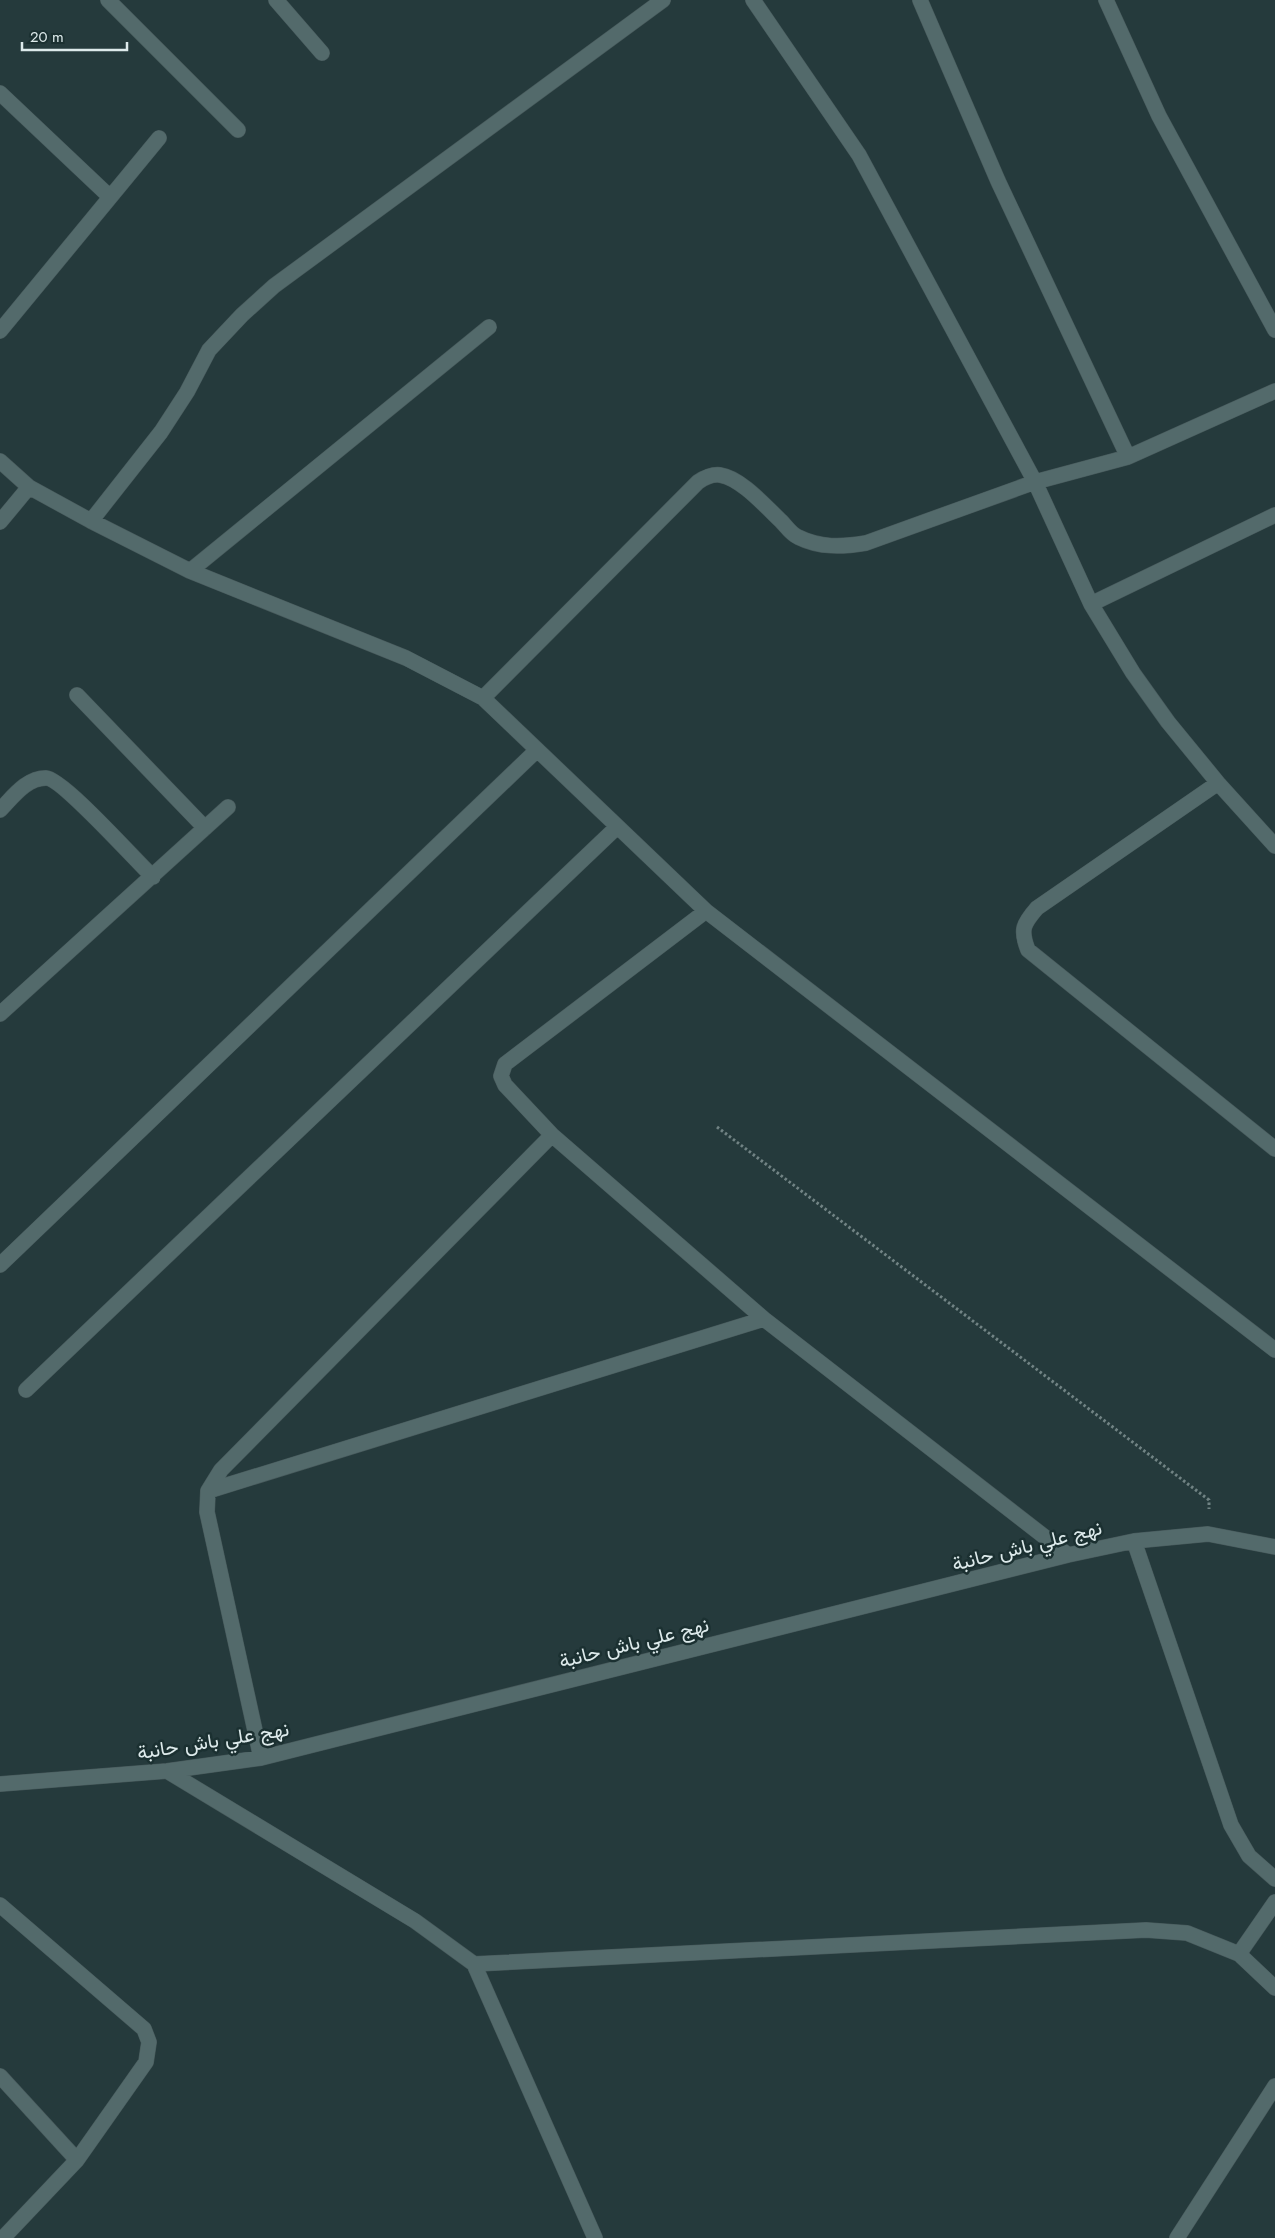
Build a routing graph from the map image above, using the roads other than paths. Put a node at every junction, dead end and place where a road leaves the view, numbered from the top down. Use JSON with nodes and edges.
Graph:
{"nodes":[{"id":1,"x":108,"y":0,"type":"edge"},
{"id":2,"x":276,"y":0,"type":"edge"},
{"id":3,"x":663,"y":0,"type":"edge"},
{"id":4,"x":753,"y":0,"type":"edge"},
{"id":5,"x":920,"y":0,"type":"edge"},
{"id":6,"x":1106,"y":0,"type":"edge"},
{"id":7,"x":322,"y":52,"type":"dead end"},
{"id":8,"x":0,"y":92,"type":"edge"},
{"id":9,"x":238,"y":130,"type":"dead end"},
{"id":10,"x":159,"y":138,"type":"dead end"},
{"id":11,"x":110,"y":197,"type":"junction"},
{"id":12,"x":489,"y":327,"type":"dead end"},
{"id":13,"x":1275,"y":330,"type":"edge"},
{"id":14,"x":0,"y":331,"type":"edge"},
{"id":15,"x":1275,"y":391,"type":"edge"},
{"id":16,"x":1128,"y":457,"type":"junction"},
{"id":17,"x":0,"y":461,"type":"edge"},
{"id":18,"x":1034,"y":482,"type":"junction"},
{"id":19,"x":29,"y":487,"type":"junction"},
{"id":20,"x":1275,"y":515,"type":"edge"},
{"id":21,"x":90,"y":521,"type":"junction"},
{"id":22,"x":0,"y":522,"type":"edge"},
{"id":23,"x":190,"y":571,"type":"junction"},
{"id":24,"x":1091,"y":604,"type":"junction"},
{"id":25,"x":76,"y":696,"type":"dead end"},
{"id":26,"x":483,"y":698,"type":"junction"},
{"id":27,"x":537,"y":750,"type":"junction"},
{"id":28,"x":1218,"y":783,"type":"junction"},
{"id":29,"x":228,"y":808,"type":"dead end"},
{"id":30,"x":0,"y":810,"type":"edge"},
{"id":31,"x":617,"y":827,"type":"junction"},
{"id":32,"x":205,"y":828,"type":"junction"},
{"id":33,"x":1275,"y":846,"type":"edge"},
{"id":34,"x":152,"y":878,"type":"junction"},
{"id":35,"x":706,"y":911,"type":"junction"},
{"id":36,"x":0,"y":1014,"type":"edge"},
{"id":37,"x":552,"y":1135,"type":"junction"},
{"id":38,"x":1275,"y":1149,"type":"edge"},
{"id":39,"x":0,"y":1265,"type":"edge"},
{"id":40,"x":764,"y":1319,"type":"junction"},
{"id":41,"x":1275,"y":1350,"type":"edge"},
{"id":42,"x":26,"y":1390,"type":"dead end"},
{"id":43,"x":208,"y":1491,"type":"junction"},
{"id":44,"x":1134,"y":1541,"type":"junction"},
{"id":45,"x":1275,"y":1547,"type":"edge"},
{"id":46,"x":1068,"y":1555,"type":"junction"},
{"id":47,"x":261,"y":1758,"type":"junction"},
{"id":48,"x":166,"y":1771,"type":"junction"},
{"id":49,"x":0,"y":1784,"type":"edge"},
{"id":50,"x":1275,"y":1879,"type":"edge"},
{"id":51,"x":1275,"y":1902,"type":"edge"},
{"id":52,"x":0,"y":1905,"type":"edge"},
{"id":53,"x":1239,"y":1954,"type":"junction"},
{"id":54,"x":474,"y":1964,"type":"junction"},
{"id":55,"x":1275,"y":1988,"type":"edge"},
{"id":56,"x":0,"y":2076,"type":"edge"},
{"id":57,"x":1275,"y":2086,"type":"edge"},
{"id":58,"x":77,"y":2160,"type":"junction"},
{"id":59,"x":4,"y":2238,"type":"edge"},
{"id":60,"x":595,"y":2238,"type":"edge"},
{"id":61,"x":1177,"y":2238,"type":"edge"}],
"edges":[{"from":1,"to":9,"type":"street"},
{"from":2,"to":7,"type":"street"},
{"from":3,"to":21,"type":"street"},
{"from":4,"to":18,"type":"street"},
{"from":5,"to":16,"type":"street"},
{"from":6,"to":13,"type":"street"},
{"from":8,"to":11,"type":"street"},
{"from":10,"to":11,"type":"street"},
{"from":11,"to":14,"type":"street"},
{"from":12,"to":23,"type":"street"},
{"from":15,"to":16,"type":"street"},
{"from":16,"to":18,"type":"street"},
{"from":17,"to":19,"type":"street"},
{"from":18,"to":24,"type":"street"},
{"from":18,"to":26,"type":"street"},
{"from":19,"to":21,"type":"street"},
{"from":19,"to":22,"type":"street"},
{"from":20,"to":24,"type":"street"},
{"from":21,"to":23,"type":"street"},
{"from":23,"to":26,"type":"street"},
{"from":24,"to":28,"type":"street"},
{"from":25,"to":32,"type":"street"},
{"from":26,"to":27,"type":"street"},
{"from":27,"to":31,"type":"street"},
{"from":27,"to":39,"type":"street"},
{"from":28,"to":33,"type":"street"},
{"from":28,"to":38,"type":"street"},
{"from":29,"to":32,"type":"street"},
{"from":30,"to":34,"type":"street"},
{"from":31,"to":35,"type":"street"},
{"from":31,"to":42,"type":"street"},
{"from":32,"to":34,"type":"street"},
{"from":34,"to":36,"type":"street"},
{"from":35,"to":37,"type":"street"},
{"from":35,"to":41,"type":"street"},
{"from":37,"to":40,"type":"street"},
{"from":37,"to":43,"type":"street"},
{"from":40,"to":43,"type":"street"},
{"from":40,"to":46,"type":"street"},
{"from":43,"to":47,"type":"street"},
{"from":44,"to":45,"type":"street","name":"نهج علي باش حانبة"},
{"from":44,"to":46,"type":"street","name":"نهج علي باش حانبة"},
{"from":44,"to":50,"type":"street"},
{"from":46,"to":47,"type":"street","name":"نهج علي باش حانبة"},
{"from":47,"to":48,"type":"street","name":"نهج علي باش حانبة"},
{"from":48,"to":49,"type":"street","name":"نهج علي باش حانبة"},
{"from":48,"to":54,"type":"street"},
{"from":51,"to":53,"type":"street"},
{"from":52,"to":58,"type":"street"},
{"from":53,"to":54,"type":"street"},
{"from":53,"to":55,"type":"street"},
{"from":54,"to":60,"type":"street"},
{"from":56,"to":58,"type":"street"},
{"from":57,"to":61,"type":"street"},
{"from":58,"to":59,"type":"street"}]}
